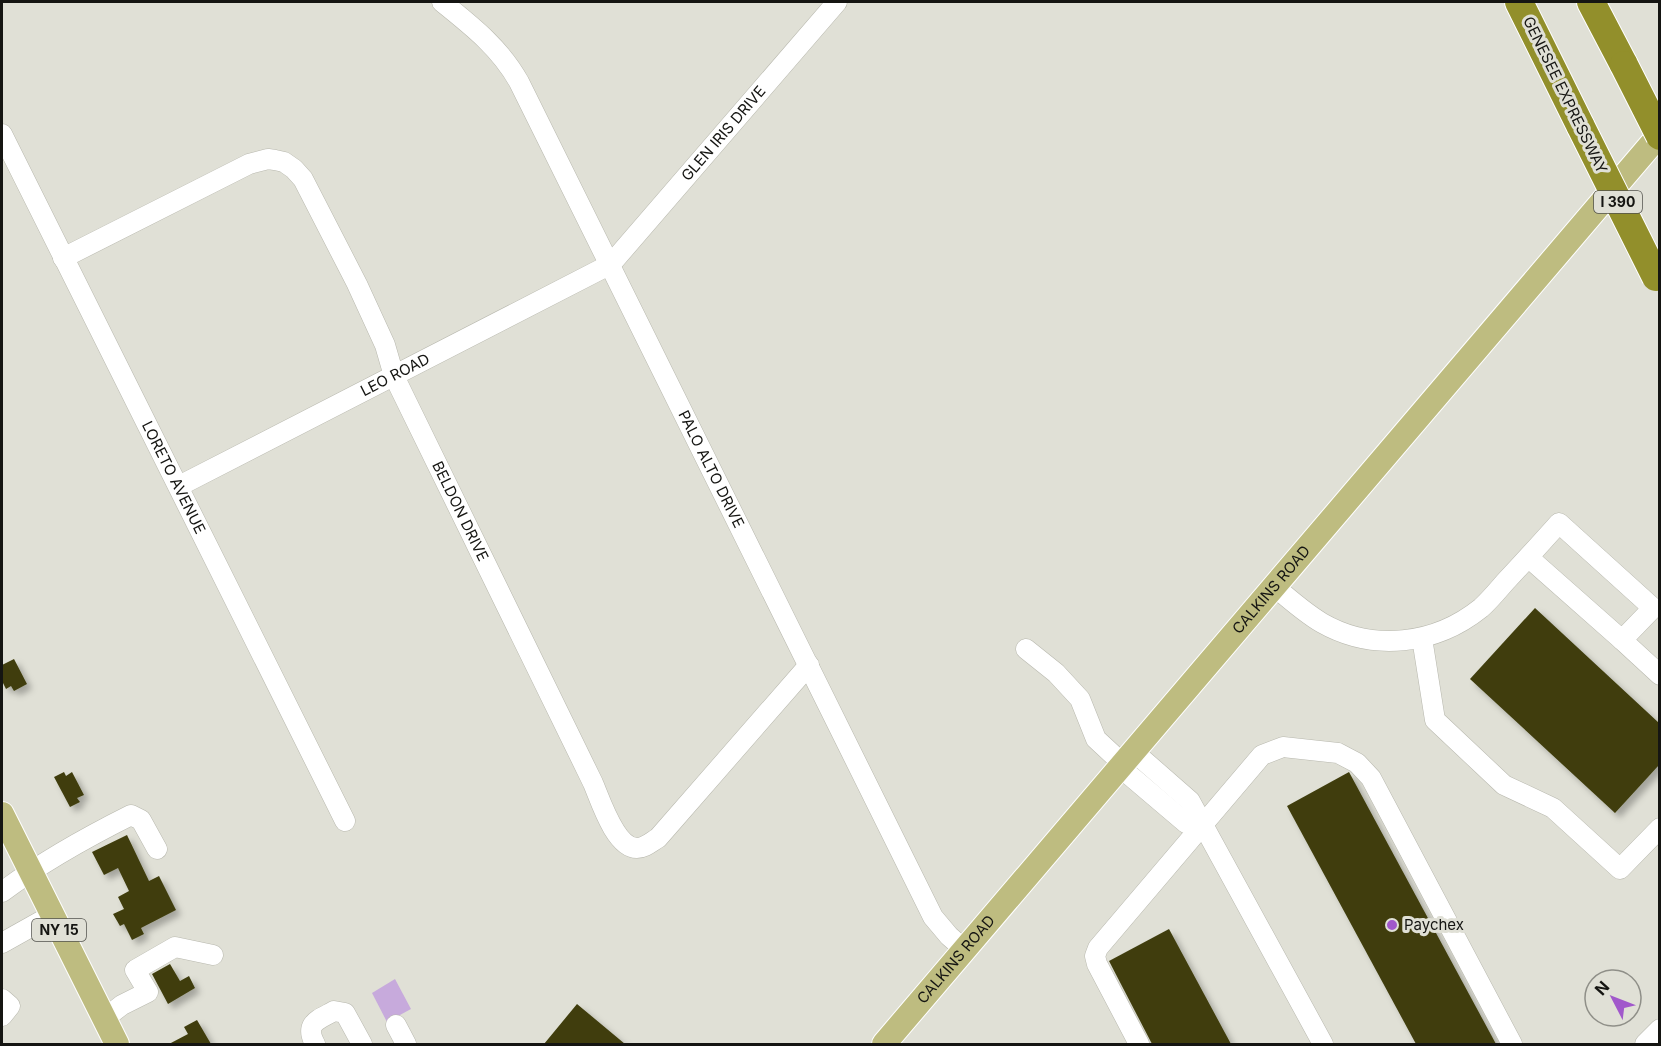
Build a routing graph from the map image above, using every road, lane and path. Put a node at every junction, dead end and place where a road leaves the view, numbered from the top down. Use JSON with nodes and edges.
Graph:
{"nodes":[{"id":1,"x":442,"y":2,"type":"edge"},
{"id":2,"x":837,"y":2,"type":"edge"},
{"id":3,"x":1518,"y":2,"type":"edge"},
{"id":4,"x":1592,"y":2,"type":"edge"},
{"id":5,"x":2,"y":134,"type":"edge"},
{"id":6,"x":1659,"y":135,"type":"edge"},
{"id":7,"x":63,"y":258,"type":"junction"},
{"id":8,"x":611,"y":264,"type":"junction"},
{"id":9,"x":1658,"y":280,"type":"edge"},
{"id":10,"x":393,"y":376,"type":"junction"},
{"id":11,"x":178,"y":486,"type":"junction"},
{"id":12,"x":1528,"y":557,"type":"junction"},
{"id":13,"x":1274,"y":586,"type":"junction"},
{"id":14,"x":1422,"y":638,"type":"junction"},
{"id":15,"x":1622,"y":640,"type":"junction"},
{"id":16,"x":1026,"y":649,"type":"dead end"},
{"id":17,"x":809,"y":665,"type":"junction"},
{"id":18,"x":1659,"y":675,"type":"edge"},
{"id":19,"x":1126,"y":761,"type":"junction"},
{"id":20,"x":2,"y":814,"type":"edge"},
{"id":21,"x":345,"y":821,"type":"dead end"},
{"id":22,"x":1203,"y":825,"type":"junction"},
{"id":23,"x":1659,"y":828,"type":"edge"},
{"id":24,"x":157,"y":849,"type":"dead end"},
{"id":25,"x":30,"y":871,"type":"junction"},
{"id":26,"x":2,"y":892,"type":"edge"},
{"id":27,"x":52,"y":915,"type":"junction"},
{"id":28,"x":2,"y":943,"type":"edge"},
{"id":29,"x":965,"y":950,"type":"junction"},
{"id":30,"x":213,"y":955,"type":"dead end"},
{"id":31,"x":2,"y":999,"type":"edge"},
{"id":32,"x":2,"y":1016,"type":"edge"},
{"id":33,"x":104,"y":1019,"type":"junction"},
{"id":34,"x":396,"y":1025,"type":"dead end"},
{"id":35,"x":1659,"y":1029,"type":"edge"},
{"id":36,"x":117,"y":1044,"type":"edge"},
{"id":37,"x":315,"y":1044,"type":"edge"},
{"id":38,"x":362,"y":1044,"type":"edge"},
{"id":39,"x":406,"y":1044,"type":"edge"},
{"id":40,"x":884,"y":1044,"type":"edge"},
{"id":41,"x":1139,"y":1044,"type":"edge"},
{"id":42,"x":1323,"y":1044,"type":"edge"},
{"id":43,"x":1512,"y":1044,"type":"edge"},
{"id":44,"x":1645,"y":1044,"type":"edge"}],
"edges":[{"from":1,"to":8,"type":"street","name":"PALO ALTO DRIVE"},
{"from":2,"to":8,"type":"street","name":"GLEN IRIS DRIVE"},
{"from":3,"to":9,"type":"highway","name":"GENESEE EXPRESSWAY","number":"I 390","bridge":true},
{"from":4,"to":6,"type":"highway","bridge":true},
{"from":5,"to":7,"type":"street","name":"LORETO AVENUE"},
{"from":6,"to":13,"type":"main road","name":"CALKINS ROAD"},
{"from":7,"to":10,"type":"street","name":"BELDON DRIVE"},
{"from":7,"to":11,"type":"street","name":"LORETO AVENUE"},
{"from":8,"to":10,"type":"street","name":"LEO ROAD"},
{"from":8,"to":17,"type":"street","name":"PALO ALTO DRIVE"},
{"from":10,"to":11,"type":"street","name":"LEO ROAD"},
{"from":10,"to":17,"type":"street","name":"BELDON DRIVE"},
{"from":11,"to":21,"type":"street","name":"LORETO AVENUE"},
{"from":12,"to":14,"type":"street"},
{"from":12,"to":15,"type":"street"},
{"from":12,"to":15,"type":"street"},
{"from":13,"to":14,"type":"street"},
{"from":13,"to":19,"type":"main road","name":"CALKINS ROAD"},
{"from":14,"to":23,"type":"street"},
{"from":15,"to":18,"type":"street"},
{"from":16,"to":19,"type":"street"},
{"from":17,"to":29,"type":"street","name":"PALO ALTO DRIVE"},
{"from":19,"to":22,"type":"street"},
{"from":19,"to":29,"type":"main road","name":"CALKINS ROAD"},
{"from":20,"to":25,"type":"main road","number":"NY 15"},
{"from":22,"to":41,"type":"street"},
{"from":22,"to":42,"type":"street"},
{"from":22,"to":43,"type":"street"},
{"from":24,"to":25,"type":"street"},
{"from":25,"to":26,"type":"street"},
{"from":25,"to":27,"type":"main road","number":"NY 15"},
{"from":27,"to":28,"type":"street"},
{"from":27,"to":33,"type":"main road","number":"NY 15"},
{"from":29,"to":40,"type":"main road","name":"CALKINS ROAD"},
{"from":30,"to":33,"type":"street"},
{"from":31,"to":32,"type":"street"},
{"from":33,"to":36,"type":"main road","number":"NY 15"},
{"from":34,"to":39,"type":"street"},
{"from":35,"to":44,"type":"street"},
{"from":37,"to":38,"type":"street"}]}
